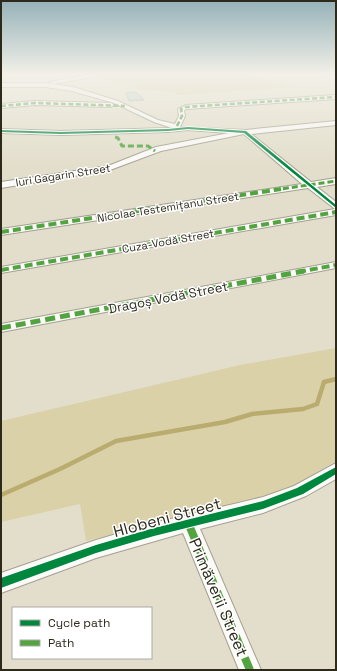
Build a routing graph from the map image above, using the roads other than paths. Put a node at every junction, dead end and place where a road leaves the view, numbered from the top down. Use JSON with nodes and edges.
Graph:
{"nodes":[{"id":1,"x":104,"y":105,"type":"edge"},
{"id":2,"x":211,"y":105,"type":"edge"},
{"id":3,"x":125,"y":106,"type":"joint"},
{"id":4,"x":336,"y":123,"type":"edge"},
{"id":5,"x":177,"y":126,"type":"junction"},
{"id":6,"x":188,"y":128,"type":"junction"},
{"id":7,"x":1,"y":131,"type":"edge"},
{"id":8,"x":245,"y":132,"type":"junction"},
{"id":9,"x":336,"y":181,"type":"edge"},
{"id":10,"x":1,"y":185,"type":"edge"},
{"id":11,"x":310,"y":185,"type":"junction"},
{"id":12,"x":336,"y":207,"type":"edge"},
{"id":13,"x":336,"y":212,"type":"edge"},
{"id":14,"x":1,"y":232,"type":"edge"},
{"id":15,"x":336,"y":265,"type":"edge"},
{"id":16,"x":1,"y":270,"type":"edge"},
{"id":17,"x":1,"y":328,"type":"edge"},
{"id":18,"x":336,"y":470,"type":"edge"},
{"id":19,"x":188,"y":524,"type":"junction"},
{"id":20,"x":1,"y":583,"type":"edge"},
{"id":21,"x":250,"y":670,"type":"edge"}],
"edges":[{"from":1,"to":3,"type":"street"},
{"from":2,"to":5,"type":"street"},
{"from":3,"to":5,"type":"street"},
{"from":4,"to":8,"type":"street","name":"Iuri Gagarin Street"},
{"from":5,"to":6,"type":"street"},
{"from":6,"to":7,"type":"street"},
{"from":6,"to":8,"type":"street"},
{"from":8,"to":10,"type":"street","name":"Iuri Gagarin Street"},
{"from":8,"to":11,"type":"street"},
{"from":9,"to":11,"type":"street","name":"Nicolae Testemițanu Street"},
{"from":11,"to":12,"type":"street"},
{"from":11,"to":14,"type":"street","name":"Nicolae Testemițanu Street"},
{"from":13,"to":16,"type":"street","name":"Cuza-Vodă Street"},
{"from":15,"to":17,"type":"street","name":"Dragoș Vodă Street"},
{"from":18,"to":19,"type":"street","name":"Hlobeni Street"},
{"from":19,"to":20,"type":"street","name":"Hlobeni Street"},
{"from":19,"to":21,"type":"street","name":"Primăverii Street"}]}
